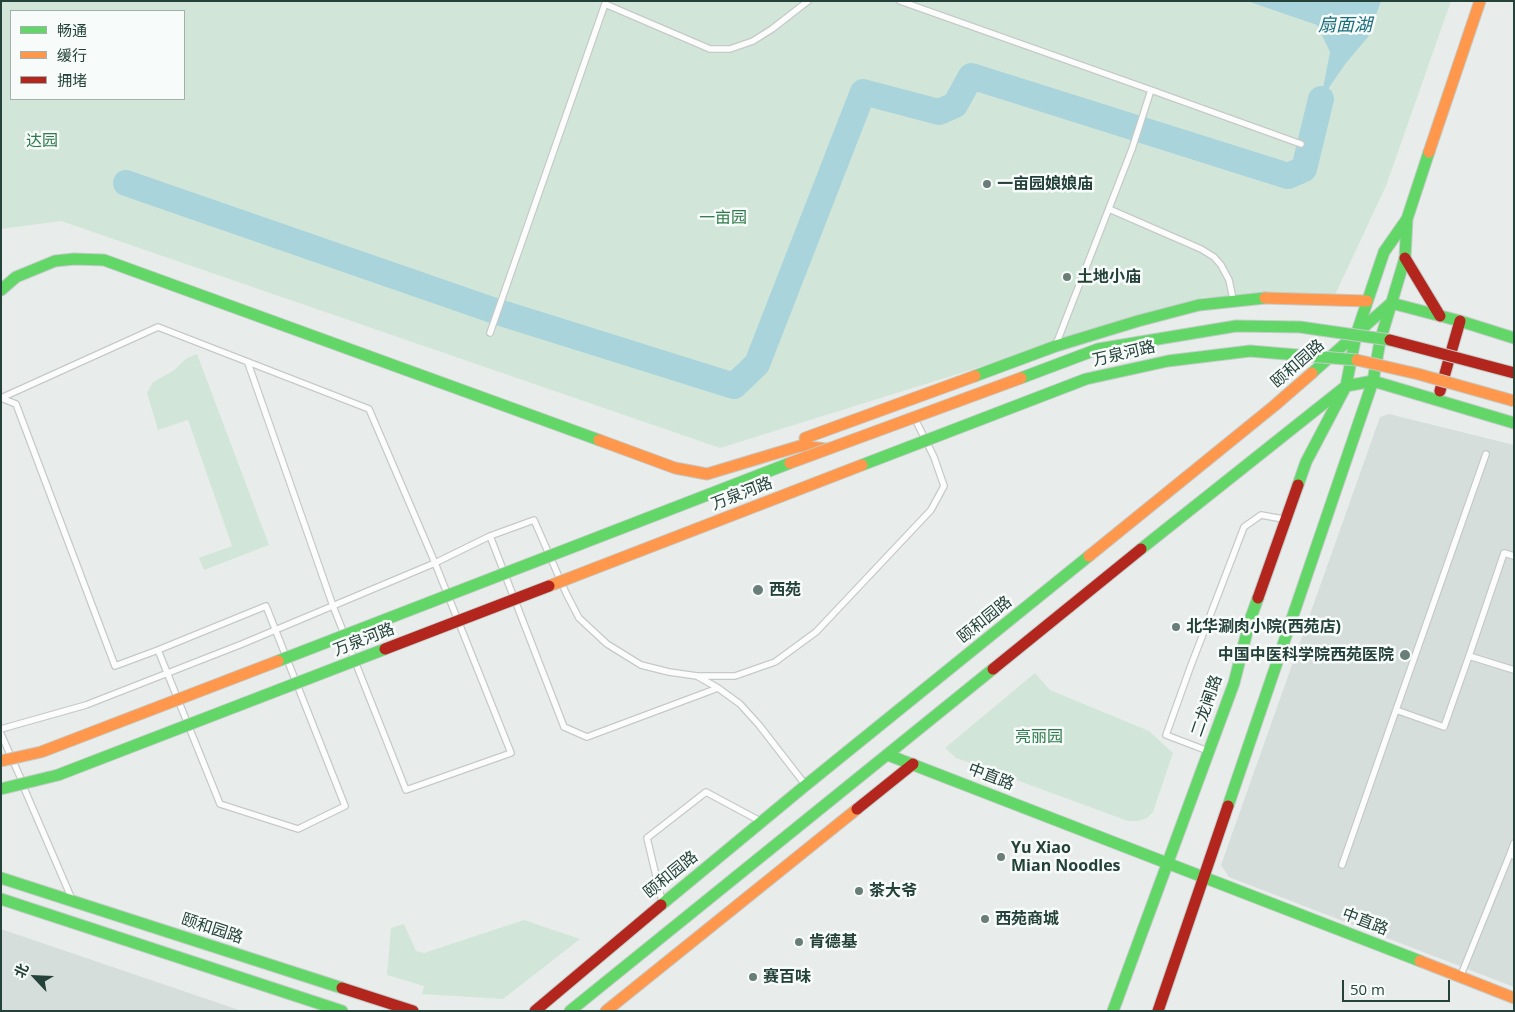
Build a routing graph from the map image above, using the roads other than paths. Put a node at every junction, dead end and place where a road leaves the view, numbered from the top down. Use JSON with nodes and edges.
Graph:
{"nodes":[{"id":1,"x":808,"y":1,"type":"edge"},
{"id":2,"x":900,"y":1,"type":"edge"},
{"id":3,"x":1480,"y":1,"type":"edge"},
{"id":4,"x":605,"y":3,"type":"edge"},
{"id":5,"x":1151,"y":90,"type":"junction"},
{"id":6,"x":1301,"y":144,"type":"dead end"},
{"id":7,"x":1109,"y":209,"type":"junction"},
{"id":8,"x":1407,"y":219,"type":"junction"},
{"id":9,"x":1405,"y":258,"type":"junction"},
{"id":10,"x":1,"y":290,"type":"edge"},
{"id":11,"x":1234,"y":301,"type":"junction"},
{"id":12,"x":1367,"y":301,"type":"junction"},
{"id":13,"x":1390,"y":303,"type":"junction"},
{"id":14,"x":1440,"y":316,"type":"junction"},
{"id":15,"x":1460,"y":321,"type":"junction"},
{"id":16,"x":490,"y":333,"type":"dead end"},
{"id":17,"x":1356,"y":335,"type":"junction"},
{"id":18,"x":1514,"y":338,"type":"edge"},
{"id":19,"x":1380,"y":341,"type":"junction"},
{"id":20,"x":1056,"y":346,"type":"junction"},
{"id":21,"x":1450,"y":358,"type":"junction"},
{"id":22,"x":248,"y":363,"type":"junction"},
{"id":23,"x":1514,"y":373,"type":"edge"},
{"id":24,"x":1373,"y":380,"type":"junction"},
{"id":25,"x":1346,"y":386,"type":"junction"},
{"id":26,"x":1,"y":398,"type":"edge"},
{"id":27,"x":906,"y":400,"type":"junction"},
{"id":28,"x":1438,"y":400,"type":"junction"},
{"id":29,"x":1514,"y":401,"type":"edge"},
{"id":30,"x":1514,"y":423,"type":"edge"},
{"id":31,"x":804,"y":438,"type":"dead end"},
{"id":32,"x":826,"y":449,"type":"junction"},
{"id":33,"x":1486,"y":454,"type":"dead end"},
{"id":34,"x":1286,"y":520,"type":"junction"},
{"id":35,"x":490,"y":536,"type":"junction"},
{"id":36,"x":1514,"y":556,"type":"edge"},
{"id":37,"x":435,"y":563,"type":"junction"},
{"id":38,"x":333,"y":606,"type":"junction"},
{"id":39,"x":276,"y":630,"type":"junction"},
{"id":40,"x":158,"y":650,"type":"junction"},
{"id":41,"x":1469,"y":656,"type":"junction"},
{"id":42,"x":1514,"y":670,"type":"edge"},
{"id":43,"x":168,"y":673,"type":"junction"},
{"id":44,"x":697,"y":676,"type":"junction"},
{"id":45,"x":718,"y":688,"type":"junction"},
{"id":46,"x":1396,"y":710,"type":"junction"},
{"id":47,"x":1,"y":729,"type":"edge"},
{"id":48,"x":1,"y":734,"type":"edge"},
{"id":49,"x":1209,"y":751,"type":"junction"},
{"id":50,"x":888,"y":755,"type":"junction"},
{"id":51,"x":1,"y":761,"type":"edge"},
{"id":52,"x":914,"y":764,"type":"junction"},
{"id":53,"x":806,"y":785,"type":"junction"},
{"id":54,"x":1,"y":789,"type":"edge"},
{"id":55,"x":762,"y":822,"type":"junction"},
{"id":56,"x":1514,"y":843,"type":"edge"},
{"id":57,"x":1512,"y":855,"type":"edge"},
{"id":58,"x":1168,"y":862,"type":"junction"},
{"id":59,"x":1342,"y":865,"type":"dead end"},
{"id":60,"x":1204,"y":877,"type":"junction"},
{"id":61,"x":1,"y":878,"type":"edge"},
{"id":62,"x":1,"y":899,"type":"edge"},
{"id":63,"x":72,"y":901,"type":"junction"},
{"id":64,"x":662,"y":903,"type":"junction"},
{"id":65,"x":1460,"y":977,"type":"junction"},
{"id":66,"x":1514,"y":998,"type":"edge"},
{"id":67,"x":342,"y":1011,"type":"edge"},
{"id":68,"x":413,"y":1011,"type":"edge"},
{"id":69,"x":535,"y":1011,"type":"edge"},
{"id":70,"x":570,"y":1011,"type":"edge"},
{"id":71,"x":606,"y":1011,"type":"edge"},
{"id":72,"x":1113,"y":1011,"type":"edge"},
{"id":73,"x":1158,"y":1011,"type":"edge"}],
"edges":[{"from":1,"to":4,"type":"lane"},
{"from":2,"to":5,"type":"lane"},
{"from":3,"to":8,"type":"main road"},
{"from":4,"to":16,"type":"lane"},
{"from":5,"to":6,"type":"lane"},
{"from":5,"to":7,"type":"lane"},
{"from":7,"to":11,"type":"lane"},
{"from":7,"to":20,"type":"lane"},
{"from":8,"to":9,"type":"main road"},
{"from":8,"to":12,"type":"main road"},
{"from":9,"to":13,"type":"main road"},
{"from":9,"to":14,"type":"main road"},
{"from":10,"to":32,"type":"main road"},
{"from":11,"to":12,"type":"main road"},
{"from":11,"to":20,"type":"main road"},
{"from":12,"to":17,"type":"main road"},
{"from":13,"to":14,"type":"main road"},
{"from":13,"to":17,"type":"main road","name":"颐和园路"},
{"from":13,"to":19,"type":"main road"},
{"from":14,"to":15,"type":"main road"},
{"from":15,"to":18,"type":"main road"},
{"from":15,"to":21,"type":"main road"},
{"from":17,"to":19,"type":"main road"},
{"from":17,"to":25,"type":"main road","name":"二龙闸路"},
{"from":17,"to":53,"type":"main road","name":"颐和园路"},
{"from":19,"to":21,"type":"main road"},
{"from":19,"to":24,"type":"main road"},
{"from":20,"to":27,"type":"main road"},
{"from":21,"to":28,"type":"main road"},
{"from":22,"to":26,"type":"lane"},
{"from":22,"to":37,"type":"lane"},
{"from":22,"to":38,"type":"lane"},
{"from":23,"to":32,"type":"main road","name":"万泉河路","bridge":true},
{"from":24,"to":25,"type":"main road"},
{"from":24,"to":28,"type":"main road"},
{"from":24,"to":60,"type":"main road"},
{"from":25,"to":34,"type":"main road","name":"二龙闸路"},
{"from":25,"to":50,"type":"main road"},
{"from":26,"to":40,"type":"lane"},
{"from":27,"to":31,"type":"main road"},
{"from":27,"to":44,"type":"lane"},
{"from":28,"to":30,"type":"main road"},
{"from":29,"to":54,"type":"main road","name":"万泉河路","bridge":true},
{"from":32,"to":51,"type":"main road","name":"万泉河路","bridge":true},
{"from":33,"to":46,"type":"lane"},
{"from":34,"to":49,"type":"main road","name":"二龙闸路"},
{"from":34,"to":49,"type":"lane"},
{"from":35,"to":37,"type":"lane"},
{"from":35,"to":44,"type":"lane"},
{"from":35,"to":45,"type":"lane"},
{"from":36,"to":41,"type":"lane"},
{"from":37,"to":38,"type":"lane"},
{"from":37,"to":38,"type":"lane"},
{"from":38,"to":39,"type":"lane"},
{"from":39,"to":40,"type":"lane"},
{"from":39,"to":43,"type":"lane"},
{"from":39,"to":43,"type":"lane"},
{"from":40,"to":43,"type":"lane"},
{"from":41,"to":42,"type":"lane"},
{"from":41,"to":46,"type":"lane"},
{"from":43,"to":47,"type":"lane"},
{"from":44,"to":45,"type":"lane"},
{"from":45,"to":53,"type":"lane"},
{"from":46,"to":59,"type":"lane"},
{"from":48,"to":63,"type":"lane"},
{"from":49,"to":58,"type":"main road","name":"二龙闸路"},
{"from":50,"to":52,"type":"main road","name":"中直路"},
{"from":50,"to":70,"type":"main road"},
{"from":52,"to":58,"type":"main road","name":"中直路"},
{"from":52,"to":71,"type":"main road"},
{"from":53,"to":55,"type":"main road","name":"颐和园路"},
{"from":55,"to":64,"type":"main road","name":"颐和园路"},
{"from":55,"to":64,"type":"lane"},
{"from":56,"to":57,"type":"lane"},
{"from":57,"to":65,"type":"lane"},
{"from":58,"to":60,"type":"main road","name":"中直路"},
{"from":58,"to":72,"type":"main road","name":"二龙闸路"},
{"from":60,"to":65,"type":"main road","name":"中直路"},
{"from":60,"to":73,"type":"main road"},
{"from":61,"to":63,"type":"main road","name":"颐和园路"},
{"from":62,"to":67,"type":"main road"},
{"from":63,"to":68,"type":"main road","name":"颐和园路"},
{"from":64,"to":69,"type":"main road","name":"颐和园路"},
{"from":65,"to":66,"type":"main road","name":"中直路"}]}
